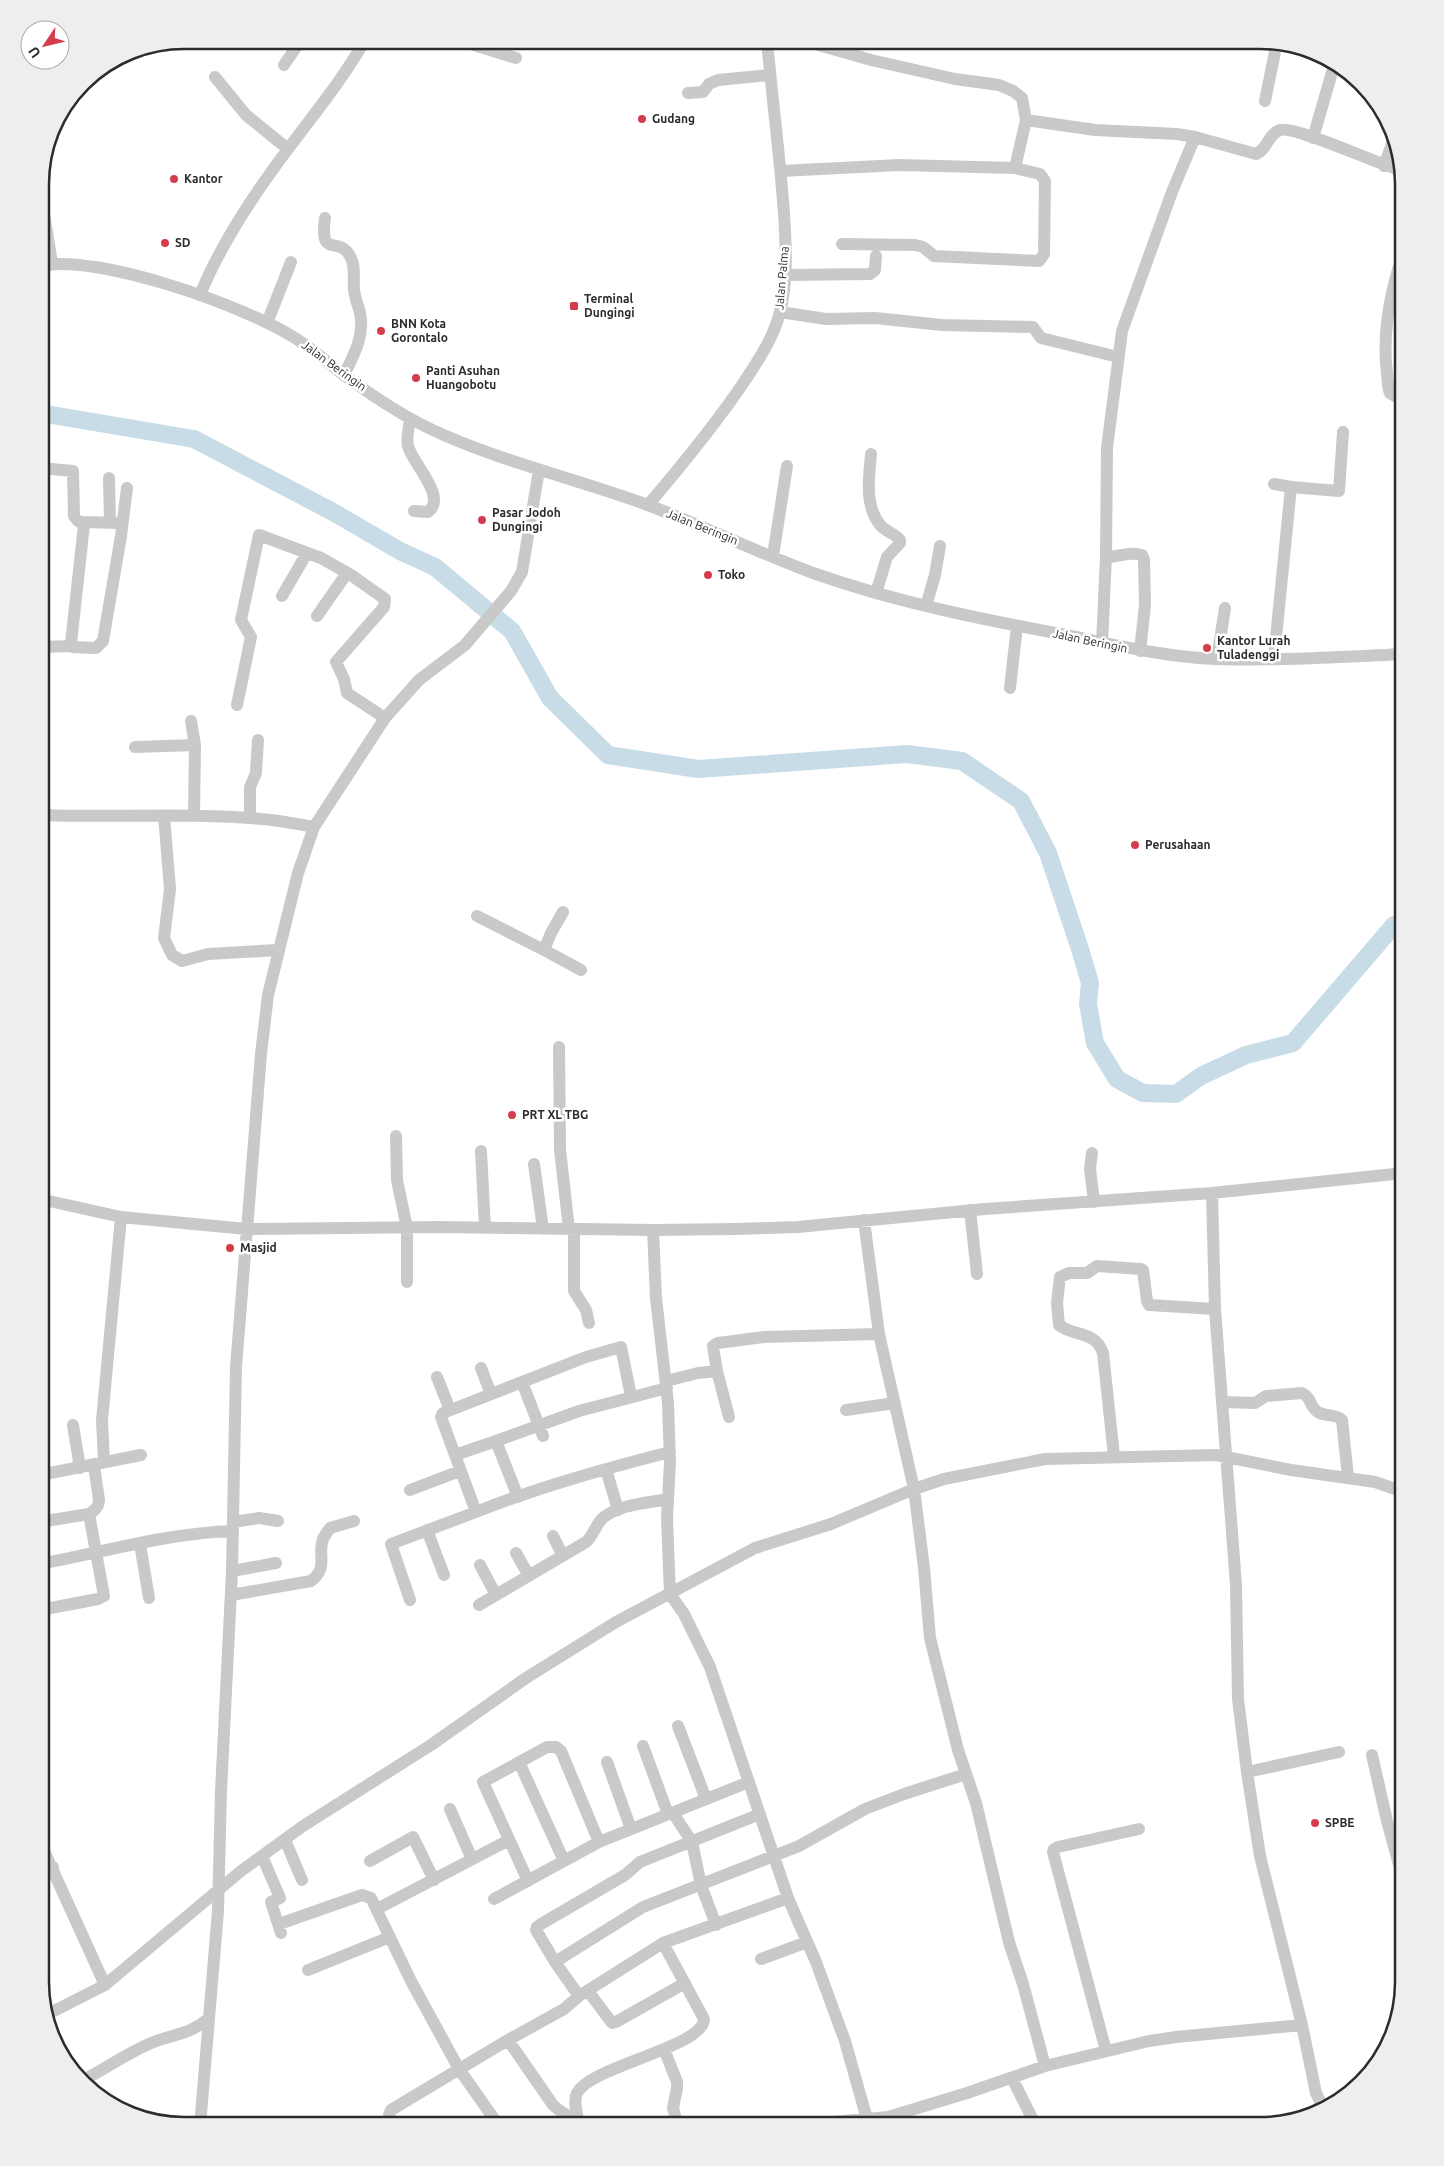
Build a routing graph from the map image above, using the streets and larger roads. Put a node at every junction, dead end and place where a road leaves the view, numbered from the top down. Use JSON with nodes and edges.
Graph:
{"nodes":[{"id":1,"x":295,"y":49,"type":"edge"},
{"id":2,"x":357,"y":49,"type":"edge"},
{"id":3,"x":493,"y":49,"type":"edge"},
{"id":4,"x":769,"y":49,"type":"edge"},
{"id":5,"x":847,"y":49,"type":"edge"},
{"id":6,"x":1275,"y":50,"type":"edge"},
{"id":7,"x":516,"y":58,"type":"dead end"},
{"id":8,"x":284,"y":65,"type":"dead end"},
{"id":9,"x":1333,"y":70,"type":"edge"},
{"id":10,"x":770,"y":75,"type":"junction"},
{"id":11,"x":215,"y":77,"type":"dead end"},
{"id":12,"x":688,"y":93,"type":"dead end"},
{"id":13,"x":1265,"y":101,"type":"dead end"},
{"id":14,"x":1026,"y":120,"type":"junction"},
{"id":15,"x":1195,"y":137,"type":"junction"},
{"id":16,"x":1313,"y":138,"type":"junction"},
{"id":17,"x":1391,"y":148,"type":"edge"},
{"id":18,"x":288,"y":149,"type":"junction"},
{"id":19,"x":1384,"y":166,"type":"junction"},
{"id":20,"x":1015,"y":168,"type":"junction"},
{"id":21,"x":1394,"y":169,"type":"edge"},
{"id":22,"x":781,"y":171,"type":"junction"},
{"id":23,"x":325,"y":218,"type":"dead end"},
{"id":24,"x":842,"y":244,"type":"dead end"},
{"id":25,"x":876,"y":256,"type":"dead end"},
{"id":26,"x":291,"y":262,"type":"dead end"},
{"id":27,"x":49,"y":265,"type":"edge"},
{"id":28,"x":785,"y":275,"type":"junction"},
{"id":29,"x":1395,"y":281,"type":"edge"},
{"id":30,"x":200,"y":295,"type":"junction"},
{"id":31,"x":780,"y":312,"type":"junction"},
{"id":32,"x":267,"y":322,"type":"junction"},
{"id":33,"x":1118,"y":357,"type":"junction"},
{"id":34,"x":344,"y":375,"type":"junction"},
{"id":35,"x":1395,"y":396,"type":"edge"},
{"id":36,"x":410,"y":419,"type":"junction"},
{"id":37,"x":1343,"y":432,"type":"dead end"},
{"id":38,"x":871,"y":454,"type":"dead end"},
{"id":39,"x":787,"y":466,"type":"dead end"},
{"id":40,"x":49,"y":469,"type":"edge"},
{"id":41,"x":539,"y":470,"type":"junction"},
{"id":42,"x":109,"y":478,"type":"dead end"},
{"id":43,"x":1274,"y":484,"type":"dead end"},
{"id":44,"x":1291,"y":487,"type":"junction"},
{"id":45,"x":127,"y":488,"type":"dead end"},
{"id":46,"x":648,"y":505,"type":"junction"},
{"id":47,"x":414,"y":511,"type":"dead end"},
{"id":48,"x":82,"y":522,"type":"junction"},
{"id":49,"x":116,"y":523,"type":"junction"},
{"id":50,"x":940,"y":546,"type":"dead end"},
{"id":51,"x":307,"y":553,"type":"junction"},
{"id":52,"x":772,"y":556,"type":"junction"},
{"id":53,"x":1106,"y":557,"type":"junction"},
{"id":54,"x":347,"y":573,"type":"junction"},
{"id":55,"x":876,"y":593,"type":"junction"},
{"id":56,"x":282,"y":596,"type":"dead end"},
{"id":57,"x":926,"y":606,"type":"junction"},
{"id":58,"x":1225,"y":608,"type":"dead end"},
{"id":59,"x":317,"y":616,"type":"dead end"},
{"id":60,"x":1018,"y":626,"type":"junction"},
{"id":61,"x":1102,"y":643,"type":"junction"},
{"id":62,"x":72,"y":646,"type":"junction"},
{"id":63,"x":49,"y":647,"type":"edge"},
{"id":64,"x":1140,"y":651,"type":"junction"},
{"id":65,"x":1395,"y":654,"type":"edge"},
{"id":66,"x":1274,"y":658,"type":"junction"},
{"id":67,"x":1216,"y":659,"type":"junction"},
{"id":68,"x":1010,"y":688,"type":"dead end"},
{"id":69,"x":237,"y":705,"type":"dead end"},
{"id":70,"x":385,"y":718,"type":"junction"},
{"id":71,"x":191,"y":721,"type":"dead end"},
{"id":72,"x":258,"y":740,"type":"dead end"},
{"id":73,"x":195,"y":745,"type":"junction"},
{"id":74,"x":135,"y":747,"type":"dead end"},
{"id":75,"x":49,"y":815,"type":"edge"},
{"id":76,"x":194,"y":815,"type":"junction"},
{"id":77,"x":164,"y":816,"type":"junction"},
{"id":78,"x":250,"y":818,"type":"junction"},
{"id":79,"x":314,"y":827,"type":"junction"},
{"id":80,"x":563,"y":912,"type":"dead end"},
{"id":81,"x":477,"y":916,"type":"dead end"},
{"id":82,"x":278,"y":950,"type":"junction"},
{"id":83,"x":544,"y":950,"type":"junction"},
{"id":84,"x":581,"y":970,"type":"dead end"},
{"id":85,"x":559,"y":1046,"type":"dead end"},
{"id":86,"x":396,"y":1136,"type":"dead end"},
{"id":87,"x":480,"y":1152,"type":"dead end"},
{"id":88,"x":1092,"y":1153,"type":"dead end"},
{"id":89,"x":534,"y":1164,"type":"dead end"},
{"id":90,"x":1395,"y":1174,"type":"edge"},
{"id":91,"x":1212,"y":1193,"type":"junction"},
{"id":92,"x":49,"y":1201,"type":"edge"},
{"id":93,"x":1094,"y":1202,"type":"junction"},
{"id":94,"x":970,"y":1210,"type":"junction"},
{"id":95,"x":121,"y":1217,"type":"junction"},
{"id":96,"x":864,"y":1220,"type":"junction"},
{"id":97,"x":406,"y":1228,"type":"junction"},
{"id":98,"x":485,"y":1228,"type":"junction"},
{"id":99,"x":543,"y":1229,"type":"junction"},
{"id":100,"x":571,"y":1229,"type":"junction"},
{"id":101,"x":246,"y":1230,"type":"junction"},
{"id":102,"x":653,"y":1230,"type":"junction"},
{"id":103,"x":976,"y":1274,"type":"dead end"},
{"id":104,"x":407,"y":1282,"type":"dead end"},
{"id":105,"x":1215,"y":1309,"type":"junction"},
{"id":106,"x":589,"y":1323,"type":"dead end"},
{"id":107,"x":879,"y":1334,"type":"junction"},
{"id":108,"x":481,"y":1368,"type":"dead end"},
{"id":109,"x":717,"y":1371,"type":"junction"},
{"id":110,"x":438,"y":1377,"type":"dead end"},
{"id":111,"x":522,"y":1382,"type":"junction"},
{"id":112,"x":661,"y":1388,"type":"junction"},
{"id":113,"x":491,"y":1394,"type":"junction"},
{"id":114,"x":631,"y":1396,"type":"junction"},
{"id":115,"x":1223,"y":1402,"type":"junction"},
{"id":116,"x":895,"y":1403,"type":"junction"},
{"id":117,"x":450,"y":1410,"type":"junction"},
{"id":118,"x":846,"y":1410,"type":"dead end"},
{"id":119,"x":729,"y":1417,"type":"dead end"},
{"id":120,"x":73,"y":1425,"type":"dead end"},
{"id":121,"x":540,"y":1430,"type":"junction"},
{"id":122,"x":496,"y":1441,"type":"junction"},
{"id":123,"x":670,"y":1452,"type":"junction"},
{"id":124,"x":141,"y":1455,"type":"dead end"},
{"id":125,"x":455,"y":1456,"type":"junction"},
{"id":126,"x":1114,"y":1456,"type":"junction"},
{"id":127,"x":1227,"y":1456,"type":"junction"},
{"id":128,"x":99,"y":1464,"type":"junction"},
{"id":129,"x":80,"y":1468,"type":"junction"},
{"id":130,"x":606,"y":1469,"type":"junction"},
{"id":131,"x":460,"y":1471,"type":"junction"},
{"id":132,"x":49,"y":1473,"type":"edge"},
{"id":133,"x":1348,"y":1478,"type":"junction"},
{"id":134,"x":914,"y":1489,"type":"junction"},
{"id":135,"x":1395,"y":1489,"type":"edge"},
{"id":136,"x":410,"y":1490,"type":"dead end"},
{"id":137,"x":518,"y":1497,"type":"junction"},
{"id":138,"x":668,"y":1498,"type":"junction"},
{"id":139,"x":618,"y":1510,"type":"junction"},
{"id":140,"x":476,"y":1512,"type":"junction"},
{"id":141,"x":90,"y":1514,"type":"junction"},
{"id":142,"x":49,"y":1521,"type":"edge"},
{"id":143,"x":278,"y":1521,"type":"dead end"},
{"id":144,"x":354,"y":1521,"type":"dead end"},
{"id":145,"x":233,"y":1526,"type":"junction"},
{"id":146,"x":427,"y":1530,"type":"junction"},
{"id":147,"x":553,"y":1536,"type":"dead end"},
{"id":148,"x":140,"y":1544,"type":"junction"},
{"id":149,"x":98,"y":1553,"type":"junction"},
{"id":150,"x":516,"y":1553,"type":"dead end"},
{"id":151,"x":563,"y":1556,"type":"junction"},
{"id":152,"x":49,"y":1562,"type":"edge"},
{"id":153,"x":276,"y":1563,"type":"dead end"},
{"id":154,"x":480,"y":1565,"type":"dead end"},
{"id":155,"x":232,"y":1571,"type":"junction"},
{"id":156,"x":444,"y":1575,"type":"dead end"},
{"id":157,"x":529,"y":1576,"type":"junction"},
{"id":158,"x":670,"y":1594,"type":"junction"},
{"id":159,"x":231,"y":1595,"type":"junction"},
{"id":160,"x":496,"y":1595,"type":"junction"},
{"id":161,"x":149,"y":1598,"type":"dead end"},
{"id":162,"x":410,"y":1600,"type":"dead end"},
{"id":163,"x":478,"y":1606,"type":"dead end"},
{"id":164,"x":49,"y":1608,"type":"edge"},
{"id":165,"x":681,"y":1727,"type":"dead end"},
{"id":166,"x":645,"y":1748,"type":"dead end"},
{"id":167,"x":1338,"y":1752,"type":"dead end"},
{"id":168,"x":1372,"y":1755,"type":"dead end"},
{"id":169,"x":519,"y":1762,"type":"junction"},
{"id":170,"x":609,"y":1764,"type":"dead end"},
{"id":171,"x":1246,"y":1772,"type":"junction"},
{"id":172,"x":966,"y":1774,"type":"junction"},
{"id":173,"x":749,"y":1782,"type":"junction"},
{"id":174,"x":706,"y":1799,"type":"junction"},
{"id":175,"x":450,"y":1810,"type":"dead end"},
{"id":176,"x":670,"y":1814,"type":"junction"},
{"id":177,"x":760,"y":1814,"type":"junction"},
{"id":178,"x":1139,"y":1828,"type":"dead end"},
{"id":179,"x":631,"y":1830,"type":"junction"},
{"id":180,"x":285,"y":1840,"type":"junction"},
{"id":181,"x":509,"y":1840,"type":"junction"},
{"id":182,"x":599,"y":1842,"type":"junction"},
{"id":183,"x":689,"y":1843,"type":"junction"},
{"id":184,"x":1395,"y":1852,"type":"edge"},
{"id":185,"x":775,"y":1855,"type":"junction"},
{"id":186,"x":262,"y":1856,"type":"junction"},
{"id":187,"x":49,"y":1859,"type":"edge"},
{"id":188,"x":472,"y":1859,"type":"junction"},
{"id":189,"x":370,"y":1861,"type":"dead end"},
{"id":190,"x":564,"y":1861,"type":"junction"},
{"id":191,"x":53,"y":1867,"type":"junction"},
{"id":192,"x":49,"y":1869,"type":"edge"},
{"id":193,"x":302,"y":1880,"type":"dead end"},
{"id":194,"x":434,"y":1880,"type":"junction"},
{"id":195,"x":528,"y":1881,"type":"junction"},
{"id":196,"x":701,"y":1885,"type":"junction"},
{"id":197,"x":218,"y":1889,"type":"junction"},
{"id":198,"x":788,"y":1898,"type":"junction"},
{"id":199,"x":494,"y":1899,"type":"dead end"},
{"id":200,"x":193,"y":1909,"type":"junction"},
{"id":201,"x":377,"y":1909,"type":"junction"},
{"id":202,"x":217,"y":1916,"type":"junction"},
{"id":203,"x":716,"y":1925,"type":"junction"},
{"id":204,"x":390,"y":1937,"type":"junction"},
{"id":205,"x":807,"y":1942,"type":"junction"},
{"id":206,"x":664,"y":1943,"type":"junction"},
{"id":207,"x":761,"y":1959,"type":"dead end"},
{"id":208,"x":555,"y":1962,"type":"junction"},
{"id":209,"x":308,"y":1970,"type":"dead end"},
{"id":210,"x":685,"y":1983,"type":"junction"},
{"id":211,"x":105,"y":1985,"type":"junction"},
{"id":212,"x":583,"y":1993,"type":"junction"},
{"id":213,"x":52,"y":2012,"type":"edge"},
{"id":214,"x":208,"y":2019,"type":"junction"},
{"id":215,"x":1302,"y":2025,"type":"junction"},
{"id":216,"x":508,"y":2040,"type":"junction"},
{"id":217,"x":664,"y":2049,"type":"junction"},
{"id":218,"x":1106,"y":2051,"type":"junction"},
{"id":219,"x":1044,"y":2066,"type":"junction"},
{"id":220,"x":459,"y":2069,"type":"junction"},
{"id":221,"x":89,"y":2078,"type":"dead end"},
{"id":222,"x":1012,"y":2078,"type":"junction"},
{"id":223,"x":1321,"y":2103,"type":"edge"},
{"id":224,"x":201,"y":2117,"type":"edge"},
{"id":225,"x":390,"y":2117,"type":"edge"},
{"id":226,"x":493,"y":2117,"type":"edge"},
{"id":227,"x":570,"y":2117,"type":"edge"},
{"id":228,"x":579,"y":2117,"type":"edge"},
{"id":229,"x":676,"y":2117,"type":"edge"},
{"id":230,"x":865,"y":2117,"type":"edge"},
{"id":231,"x":865,"y":2117,"type":"edge"},
{"id":232,"x":888,"y":2117,"type":"edge"},
{"id":233,"x":1032,"y":2117,"type":"edge"}],
"edges":[{"from":1,"to":8,"type":"street"},
{"from":2,"to":18,"type":"street"},
{"from":3,"to":7,"type":"street"},
{"from":4,"to":10,"type":"street","name":"Jalan Palma"},
{"from":5,"to":14,"type":"street"},
{"from":6,"to":13,"type":"street"},
{"from":9,"to":16,"type":"street"},
{"from":10,"to":12,"type":"street"},
{"from":10,"to":22,"type":"street","name":"Jalan Palma"},
{"from":11,"to":18,"type":"street"},
{"from":14,"to":15,"type":"street"},
{"from":14,"to":20,"type":"street"},
{"from":15,"to":16,"type":"street"},
{"from":15,"to":33,"type":"street"},
{"from":16,"to":19,"type":"street"},
{"from":17,"to":19,"type":"street"},
{"from":18,"to":30,"type":"street"},
{"from":19,"to":21,"type":"street"},
{"from":20,"to":22,"type":"street"},
{"from":20,"to":24,"type":"street"},
{"from":22,"to":28,"type":"street","name":"Jalan Palma"},
{"from":23,"to":34,"type":"street"},
{"from":25,"to":28,"type":"street"},
{"from":26,"to":32,"type":"street"},
{"from":27,"to":30,"type":"street","name":"Jalan Beringin"},
{"from":28,"to":31,"type":"street","name":"Jalan Palma"},
{"from":29,"to":35,"type":"street"},
{"from":30,"to":32,"type":"street","name":"Jalan Beringin"},
{"from":31,"to":33,"type":"street"},
{"from":31,"to":46,"type":"street","name":"Jalan Palma"},
{"from":32,"to":34,"type":"street","name":"Jalan Beringin"},
{"from":33,"to":53,"type":"street"},
{"from":34,"to":36,"type":"street","name":"Jalan Beringin"},
{"from":36,"to":41,"type":"street","name":"Jalan Beringin"},
{"from":36,"to":47,"type":"street"},
{"from":37,"to":44,"type":"street"},
{"from":38,"to":55,"type":"street"},
{"from":39,"to":52,"type":"street"},
{"from":40,"to":48,"type":"street"},
{"from":41,"to":46,"type":"street","name":"Jalan Beringin"},
{"from":41,"to":70,"type":"street"},
{"from":42,"to":49,"type":"street"},
{"from":43,"to":44,"type":"street"},
{"from":44,"to":66,"type":"street"},
{"from":45,"to":49,"type":"street"},
{"from":46,"to":52,"type":"street","name":"Jalan Beringin"},
{"from":48,"to":49,"type":"street"},
{"from":48,"to":62,"type":"street"},
{"from":49,"to":62,"type":"street"},
{"from":50,"to":57,"type":"street"},
{"from":51,"to":54,"type":"street"},
{"from":51,"to":56,"type":"street"},
{"from":51,"to":69,"type":"street"},
{"from":52,"to":55,"type":"street","name":"Jalan Beringin"},
{"from":53,"to":61,"type":"street"},
{"from":53,"to":64,"type":"street"},
{"from":54,"to":59,"type":"street"},
{"from":54,"to":70,"type":"street"},
{"from":55,"to":57,"type":"street","name":"Jalan Beringin"},
{"from":57,"to":60,"type":"street","name":"Jalan Beringin"},
{"from":58,"to":67,"type":"street"},
{"from":60,"to":61,"type":"street","name":"Jalan Beringin"},
{"from":60,"to":68,"type":"street"},
{"from":61,"to":64,"type":"street","name":"Jalan Beringin"},
{"from":62,"to":63,"type":"street"},
{"from":64,"to":67,"type":"street","name":"Jalan Beringin"},
{"from":65,"to":66,"type":"street","name":"Jalan Beringin"},
{"from":66,"to":67,"type":"street","name":"Jalan Beringin"},
{"from":70,"to":79,"type":"street"},
{"from":71,"to":73,"type":"street"},
{"from":72,"to":78,"type":"street"},
{"from":73,"to":74,"type":"street"},
{"from":73,"to":76,"type":"street"},
{"from":75,"to":77,"type":"street"},
{"from":76,"to":77,"type":"street"},
{"from":76,"to":78,"type":"street"},
{"from":77,"to":82,"type":"street"},
{"from":78,"to":79,"type":"street"},
{"from":79,"to":82,"type":"street"},
{"from":80,"to":83,"type":"street"},
{"from":81,"to":83,"type":"street"},
{"from":82,"to":101,"type":"street"},
{"from":83,"to":84,"type":"street"},
{"from":85,"to":100,"type":"street"},
{"from":86,"to":97,"type":"street"},
{"from":87,"to":98,"type":"street"},
{"from":88,"to":93,"type":"street"},
{"from":89,"to":99,"type":"street"},
{"from":90,"to":91,"type":"street"},
{"from":91,"to":93,"type":"street"},
{"from":91,"to":105,"type":"street"},
{"from":92,"to":95,"type":"street"},
{"from":93,"to":94,"type":"street"},
{"from":94,"to":96,"type":"street"},
{"from":94,"to":103,"type":"street"},
{"from":95,"to":101,"type":"street"},
{"from":95,"to":128,"type":"street"},
{"from":96,"to":102,"type":"street"},
{"from":96,"to":107,"type":"street"},
{"from":97,"to":98,"type":"street"},
{"from":97,"to":101,"type":"street"},
{"from":97,"to":104,"type":"street"},
{"from":98,"to":99,"type":"street"},
{"from":99,"to":100,"type":"street"},
{"from":100,"to":102,"type":"street"},
{"from":100,"to":106,"type":"street"},
{"from":101,"to":145,"type":"street"},
{"from":102,"to":112,"type":"street"},
{"from":105,"to":115,"type":"street"},
{"from":105,"to":126,"type":"street"},
{"from":107,"to":109,"type":"street"},
{"from":107,"to":116,"type":"street"},
{"from":108,"to":113,"type":"street"},
{"from":109,"to":112,"type":"street"},
{"from":109,"to":119,"type":"street"},
{"from":110,"to":117,"type":"street"},
{"from":111,"to":113,"type":"street"},
{"from":111,"to":114,"type":"street"},
{"from":111,"to":121,"type":"street"},
{"from":112,"to":114,"type":"street"},
{"from":112,"to":123,"type":"street"},
{"from":113,"to":117,"type":"street"},
{"from":114,"to":121,"type":"street"},
{"from":115,"to":127,"type":"street"},
{"from":115,"to":133,"type":"street"},
{"from":116,"to":118,"type":"street"},
{"from":116,"to":134,"type":"street"},
{"from":117,"to":125,"type":"street"},
{"from":120,"to":129,"type":"street"},
{"from":121,"to":122,"type":"street"},
{"from":122,"to":125,"type":"street"},
{"from":122,"to":137,"type":"street"},
{"from":123,"to":130,"type":"street"},
{"from":123,"to":138,"type":"street"},
{"from":124,"to":128,"type":"street"},
{"from":125,"to":131,"type":"street"},
{"from":126,"to":127,"type":"street"},
{"from":126,"to":134,"type":"street"},
{"from":127,"to":133,"type":"street"},
{"from":127,"to":171,"type":"street"},
{"from":128,"to":129,"type":"street"},
{"from":128,"to":141,"type":"street"},
{"from":129,"to":132,"type":"street"},
{"from":130,"to":137,"type":"street"},
{"from":130,"to":139,"type":"street"},
{"from":131,"to":136,"type":"street"},
{"from":131,"to":140,"type":"street"},
{"from":133,"to":135,"type":"street"},
{"from":134,"to":158,"type":"street"},
{"from":134,"to":172,"type":"street"},
{"from":137,"to":140,"type":"street"},
{"from":138,"to":139,"type":"street"},
{"from":138,"to":158,"type":"street"},
{"from":139,"to":151,"type":"street"},
{"from":140,"to":146,"type":"street"},
{"from":141,"to":142,"type":"street"},
{"from":141,"to":149,"type":"street"},
{"from":143,"to":145,"type":"street"},
{"from":144,"to":159,"type":"street"},
{"from":145,"to":148,"type":"street"},
{"from":145,"to":155,"type":"street"},
{"from":146,"to":156,"type":"street"},
{"from":146,"to":162,"type":"street"},
{"from":147,"to":151,"type":"street"},
{"from":148,"to":149,"type":"street"},
{"from":148,"to":161,"type":"street"},
{"from":149,"to":152,"type":"street"},
{"from":149,"to":164,"type":"street"},
{"from":150,"to":157,"type":"street"},
{"from":151,"to":157,"type":"street"},
{"from":153,"to":155,"type":"street"},
{"from":154,"to":160,"type":"street"},
{"from":155,"to":159,"type":"street"},
{"from":157,"to":160,"type":"street"},
{"from":158,"to":173,"type":"street"},
{"from":158,"to":180,"type":"street"},
{"from":159,"to":197,"type":"street"},
{"from":160,"to":163,"type":"street"},
{"from":165,"to":174,"type":"street"},
{"from":166,"to":176,"type":"street"},
{"from":167,"to":171,"type":"street"},
{"from":168,"to":184,"type":"street"},
{"from":169,"to":181,"type":"street"},
{"from":169,"to":182,"type":"street"},
{"from":169,"to":190,"type":"street"},
{"from":170,"to":179,"type":"street"},
{"from":171,"to":215,"type":"street"},
{"from":172,"to":185,"type":"street"},
{"from":172,"to":219,"type":"street"},
{"from":173,"to":174,"type":"street"},
{"from":173,"to":177,"type":"street"},
{"from":174,"to":176,"type":"street"},
{"from":175,"to":188,"type":"street"},
{"from":176,"to":179,"type":"street"},
{"from":176,"to":183,"type":"street"},
{"from":177,"to":183,"type":"street"},
{"from":177,"to":185,"type":"street"},
{"from":178,"to":218,"type":"street"},
{"from":179,"to":182,"type":"street"},
{"from":180,"to":186,"type":"street"},
{"from":180,"to":193,"type":"street"},
{"from":181,"to":188,"type":"street"},
{"from":181,"to":195,"type":"street"},
{"from":182,"to":190,"type":"street"},
{"from":183,"to":196,"type":"street"},
{"from":183,"to":208,"type":"street"},
{"from":185,"to":196,"type":"street"},
{"from":185,"to":198,"type":"street"},
{"from":186,"to":197,"type":"street"},
{"from":186,"to":201,"type":"street"},
{"from":187,"to":191,"type":"street"},
{"from":188,"to":194,"type":"street"},
{"from":189,"to":194,"type":"street"},
{"from":190,"to":195,"type":"street"},
{"from":191,"to":192,"type":"street"},
{"from":191,"to":211,"type":"street"},
{"from":194,"to":201,"type":"street"},
{"from":195,"to":199,"type":"street"},
{"from":196,"to":203,"type":"street"},
{"from":196,"to":208,"type":"street"},
{"from":197,"to":200,"type":"street"},
{"from":197,"to":202,"type":"street"},
{"from":198,"to":203,"type":"street"},
{"from":198,"to":205,"type":"street"},
{"from":198,"to":230,"type":"street"},
{"from":200,"to":202,"type":"street"},
{"from":200,"to":211,"type":"street"},
{"from":201,"to":204,"type":"street"},
{"from":202,"to":214,"type":"street"},
{"from":203,"to":206,"type":"street"},
{"from":204,"to":209,"type":"street"},
{"from":204,"to":220,"type":"street"},
{"from":205,"to":207,"type":"street"},
{"from":205,"to":231,"type":"street"},
{"from":206,"to":210,"type":"street"},
{"from":206,"to":212,"type":"street"},
{"from":208,"to":212,"type":"street"},
{"from":210,"to":212,"type":"street"},
{"from":210,"to":217,"type":"street"},
{"from":211,"to":213,"type":"street"},
{"from":212,"to":216,"type":"street"},
{"from":214,"to":221,"type":"street"},
{"from":214,"to":224,"type":"street"},
{"from":215,"to":218,"type":"street"},
{"from":215,"to":223,"type":"street"},
{"from":216,"to":220,"type":"street"},
{"from":216,"to":227,"type":"street"},
{"from":217,"to":228,"type":"street"},
{"from":217,"to":229,"type":"street"},
{"from":218,"to":219,"type":"street"},
{"from":219,"to":222,"type":"street"},
{"from":220,"to":225,"type":"street"},
{"from":220,"to":226,"type":"street"},
{"from":222,"to":232,"type":"street"},
{"from":222,"to":233,"type":"street"}]}
